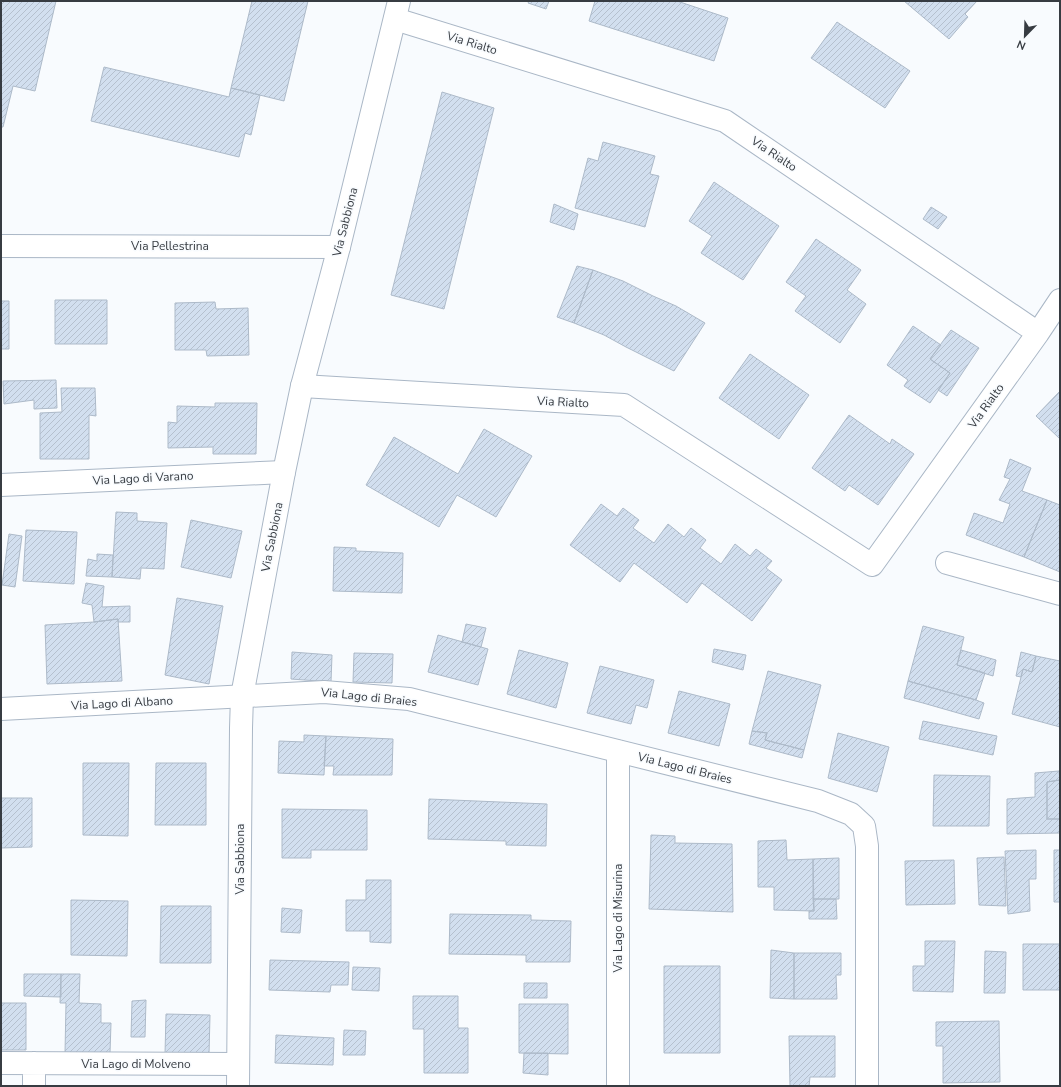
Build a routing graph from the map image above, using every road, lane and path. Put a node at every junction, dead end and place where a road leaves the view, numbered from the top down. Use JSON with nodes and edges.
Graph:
{"nodes":[{"id":1,"x":397,"y":10,"type":"edge"},
{"id":2,"x":1,"y":246,"type":"edge"},
{"id":3,"x":339,"y":247,"type":"junction"},
{"id":4,"x":1060,"y":300,"type":"edge"},
{"id":5,"x":1038,"y":333,"type":"junction"},
{"id":6,"x":302,"y":386,"type":"junction"},
{"id":7,"x":284,"y":472,"type":"junction"},
{"id":8,"x":1,"y":485,"type":"edge"},
{"id":9,"x":948,"y":564,"type":"dead end"},
{"id":10,"x":1060,"y":594,"type":"edge"},
{"id":11,"x":242,"y":696,"type":"junction"},
{"id":12,"x":1,"y":709,"type":"edge"},
{"id":13,"x":618,"y":751,"type":"junction"},
{"id":14,"x":1,"y":1063,"type":"edge"},
{"id":15,"x":34,"y":1063,"type":"junction"},
{"id":16,"x":238,"y":1064,"type":"junction"},
{"id":17,"x":34,"y":1086,"type":"edge"},
{"id":18,"x":238,"y":1086,"type":"edge"},
{"id":19,"x":618,"y":1086,"type":"edge"},
{"id":20,"x":867,"y":1086,"type":"edge"}],
"edges":[{"from":1,"to":3,"type":"street","name":"Via Sabbiona"},
{"from":1,"to":5,"type":"street","name":"Via Rialto"},
{"from":2,"to":3,"type":"street","name":"Via Pellestrina"},
{"from":3,"to":6,"type":"street","name":"Via Sabbiona"},
{"from":4,"to":5,"type":"street"},
{"from":5,"to":6,"type":"street","name":"Via Rialto"},
{"from":6,"to":7,"type":"street","name":"Via Sabbiona"},
{"from":7,"to":8,"type":"street","name":"Via Lago di Varano"},
{"from":7,"to":11,"type":"street","name":"Via Sabbiona"},
{"from":9,"to":10,"type":"street"},
{"from":11,"to":12,"type":"street","name":"Via Lago di Albano"},
{"from":11,"to":13,"type":"street","name":"Via Lago di Braies"},
{"from":11,"to":16,"type":"street","name":"Via Sabbiona"},
{"from":13,"to":19,"type":"street","name":"Via Lago di Misurina"},
{"from":13,"to":20,"type":"street","name":"Via Lago di Braies"},
{"from":14,"to":15,"type":"street","name":"Via Lago di Molveno"},
{"from":15,"to":16,"type":"street","name":"Via Lago di Molveno"},
{"from":15,"to":17,"type":"street"},
{"from":16,"to":18,"type":"street","name":"Via Sabbiona"}]}
